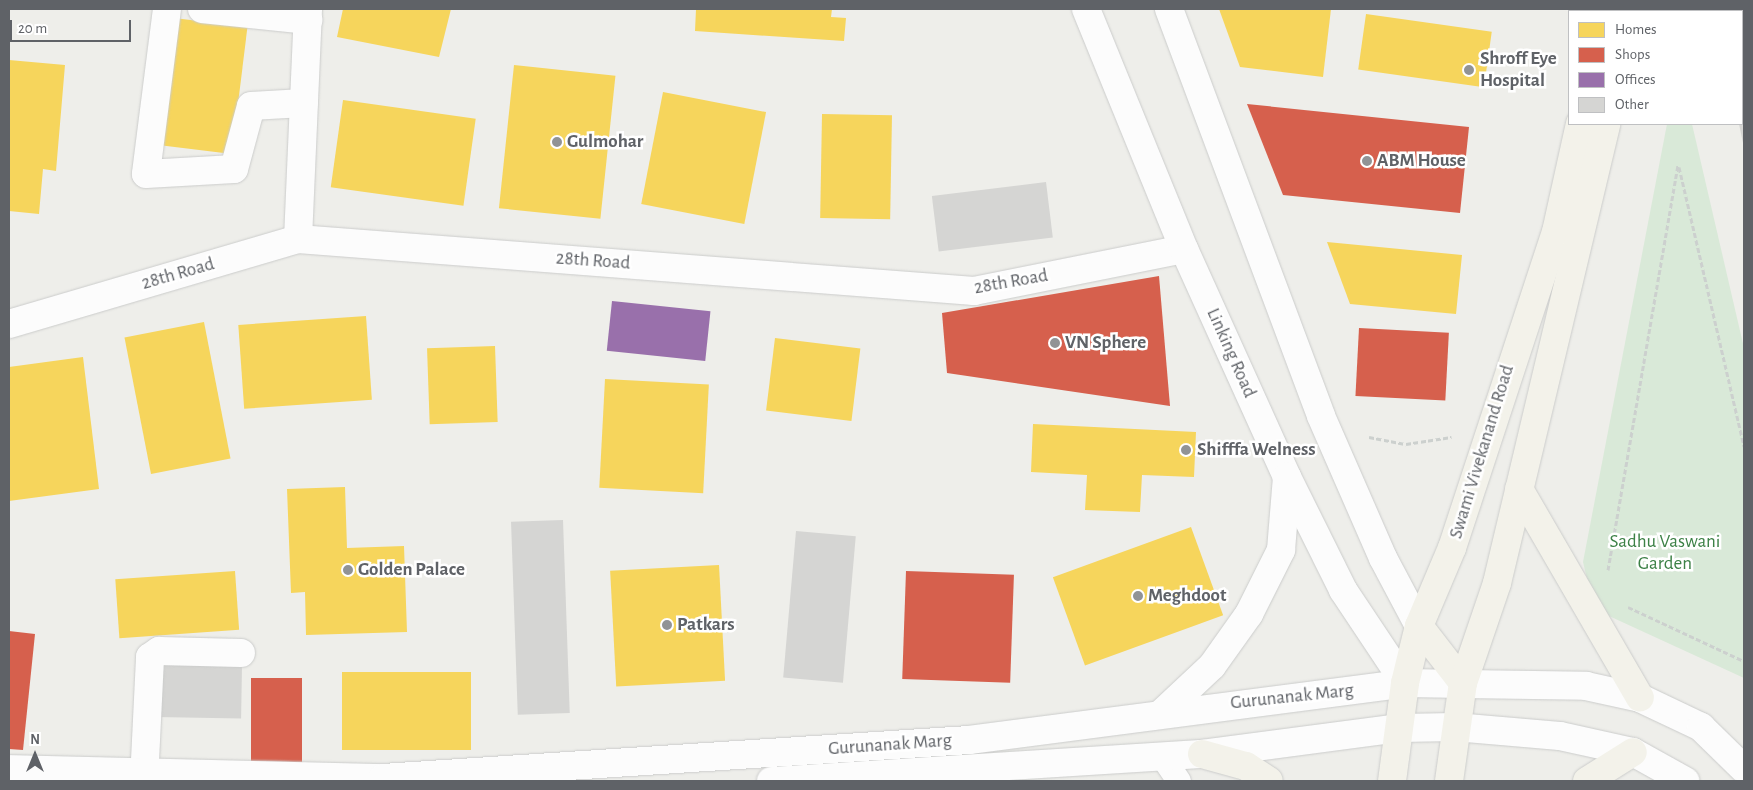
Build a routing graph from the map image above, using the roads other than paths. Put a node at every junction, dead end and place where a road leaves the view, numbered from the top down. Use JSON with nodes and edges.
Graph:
{"nodes":[{"id":1,"x":167,"y":9,"type":"edge"},
{"id":2,"x":202,"y":9,"type":"edge"},
{"id":3,"x":1086,"y":9,"type":"edge"},
{"id":4,"x":1169,"y":9,"type":"edge"},
{"id":5,"x":308,"y":14,"type":"edge"},
{"id":6,"x":304,"y":103,"type":"junction"},
{"id":7,"x":1580,"y":125,"type":"edge"},
{"id":8,"x":1606,"y":125,"type":"edge"},
{"id":9,"x":298,"y":238,"type":"junction"},
{"id":10,"x":1184,"y":249,"type":"junction"},
{"id":11,"x":9,"y":324,"type":"edge"},
{"id":12,"x":1288,"y":477,"type":"junction"},
{"id":13,"x":1519,"y":489,"type":"junction"},
{"id":14,"x":1419,"y":626,"type":"junction"},
{"id":15,"x":241,"y":653,"type":"dead end"},
{"id":16,"x":1405,"y":683,"type":"junction"},
{"id":17,"x":1463,"y":683,"type":"junction"},
{"id":18,"x":1640,"y":698,"type":"junction"},
{"id":19,"x":1163,"y":712,"type":"junction"},
{"id":20,"x":1455,"y":727,"type":"junction"},
{"id":21,"x":1400,"y":728,"type":"junction"},
{"id":22,"x":1633,"y":752,"type":"junction"},
{"id":23,"x":1202,"y":754,"type":"junction"},
{"id":24,"x":1162,"y":756,"type":"junction"},
{"id":25,"x":1744,"y":767,"type":"edge"},
{"id":26,"x":9,"y":769,"type":"edge"},
{"id":27,"x":144,"y":777,"type":"edge"},
{"id":28,"x":383,"y":780,"type":"edge"},
{"id":29,"x":771,"y":781,"type":"edge"},
{"id":30,"x":1179,"y":781,"type":"edge"},
{"id":31,"x":1269,"y":781,"type":"edge"},
{"id":32,"x":1392,"y":781,"type":"edge"},
{"id":33,"x":1449,"y":781,"type":"edge"},
{"id":34,"x":1587,"y":781,"type":"edge"},
{"id":35,"x":1685,"y":781,"type":"edge"}],
"edges":[{"from":1,"to":6,"type":"main road"},
{"from":2,"to":5,"type":"main road"},
{"from":3,"to":10,"type":"main road","name":"Linking Road"},
{"from":4,"to":14,"type":"main road"},
{"from":5,"to":6,"type":"main road"},
{"from":6,"to":9,"type":"main road"},
{"from":7,"to":14,"type":"main road","name":"Swami Vivekanand Road"},
{"from":8,"to":13,"type":"main road","name":"Swami Vivekanand Road"},
{"from":9,"to":10,"type":"main road","name":"28th Road"},
{"from":9,"to":11,"type":"main road","name":"28th Road"},
{"from":10,"to":12,"type":"main road","name":"Linking Road"},
{"from":12,"to":16,"type":"main road","name":"Linking Road"},
{"from":12,"to":19,"type":"main road"},
{"from":13,"to":17,"type":"main road","name":"Swami Vivekanand Road"},
{"from":13,"to":18,"type":"main road"},
{"from":14,"to":16,"type":"main road","name":"Swami Vivekanand Road"},
{"from":14,"to":17,"type":"main road"},
{"from":15,"to":27,"type":"main road"},
{"from":16,"to":17,"type":"main road","name":"Gurunanak Marg"},
{"from":16,"to":19,"type":"main road","name":"Gurunanak Marg"},
{"from":16,"to":21,"type":"main road","name":"Swami Vivekanand Road"},
{"from":17,"to":18,"type":"main road","name":"Gurunanak Marg"},
{"from":17,"to":20,"type":"main road","name":"Swami Vivekanand Road"},
{"from":18,"to":25,"type":"main road","name":"Gurunanak Marg"},
{"from":19,"to":28,"type":"main road","name":"Gurunanak Marg"},
{"from":20,"to":21,"type":"main road","name":"Gurunanak Marg"},
{"from":20,"to":22,"type":"main road","name":"Gurunanak Marg"},
{"from":20,"to":33,"type":"main road","name":"Swami Vivekanand Road"},
{"from":21,"to":23,"type":"main road","name":"Gurunanak Marg"},
{"from":21,"to":32,"type":"main road","name":"Swami Vivekanand Road"},
{"from":22,"to":34,"type":"main road"},
{"from":22,"to":35,"type":"main road","name":"Gurunanak Marg"},
{"from":23,"to":24,"type":"main road","name":"Gurunanak Marg"},
{"from":23,"to":31,"type":"main road"},
{"from":24,"to":29,"type":"main road","name":"Gurunanak Marg"},
{"from":24,"to":30,"type":"lane"},
{"from":26,"to":27,"type":"main road","name":"Gurunanak Marg"},
{"from":27,"to":28,"type":"main road","name":"Gurunanak Marg"}]}
